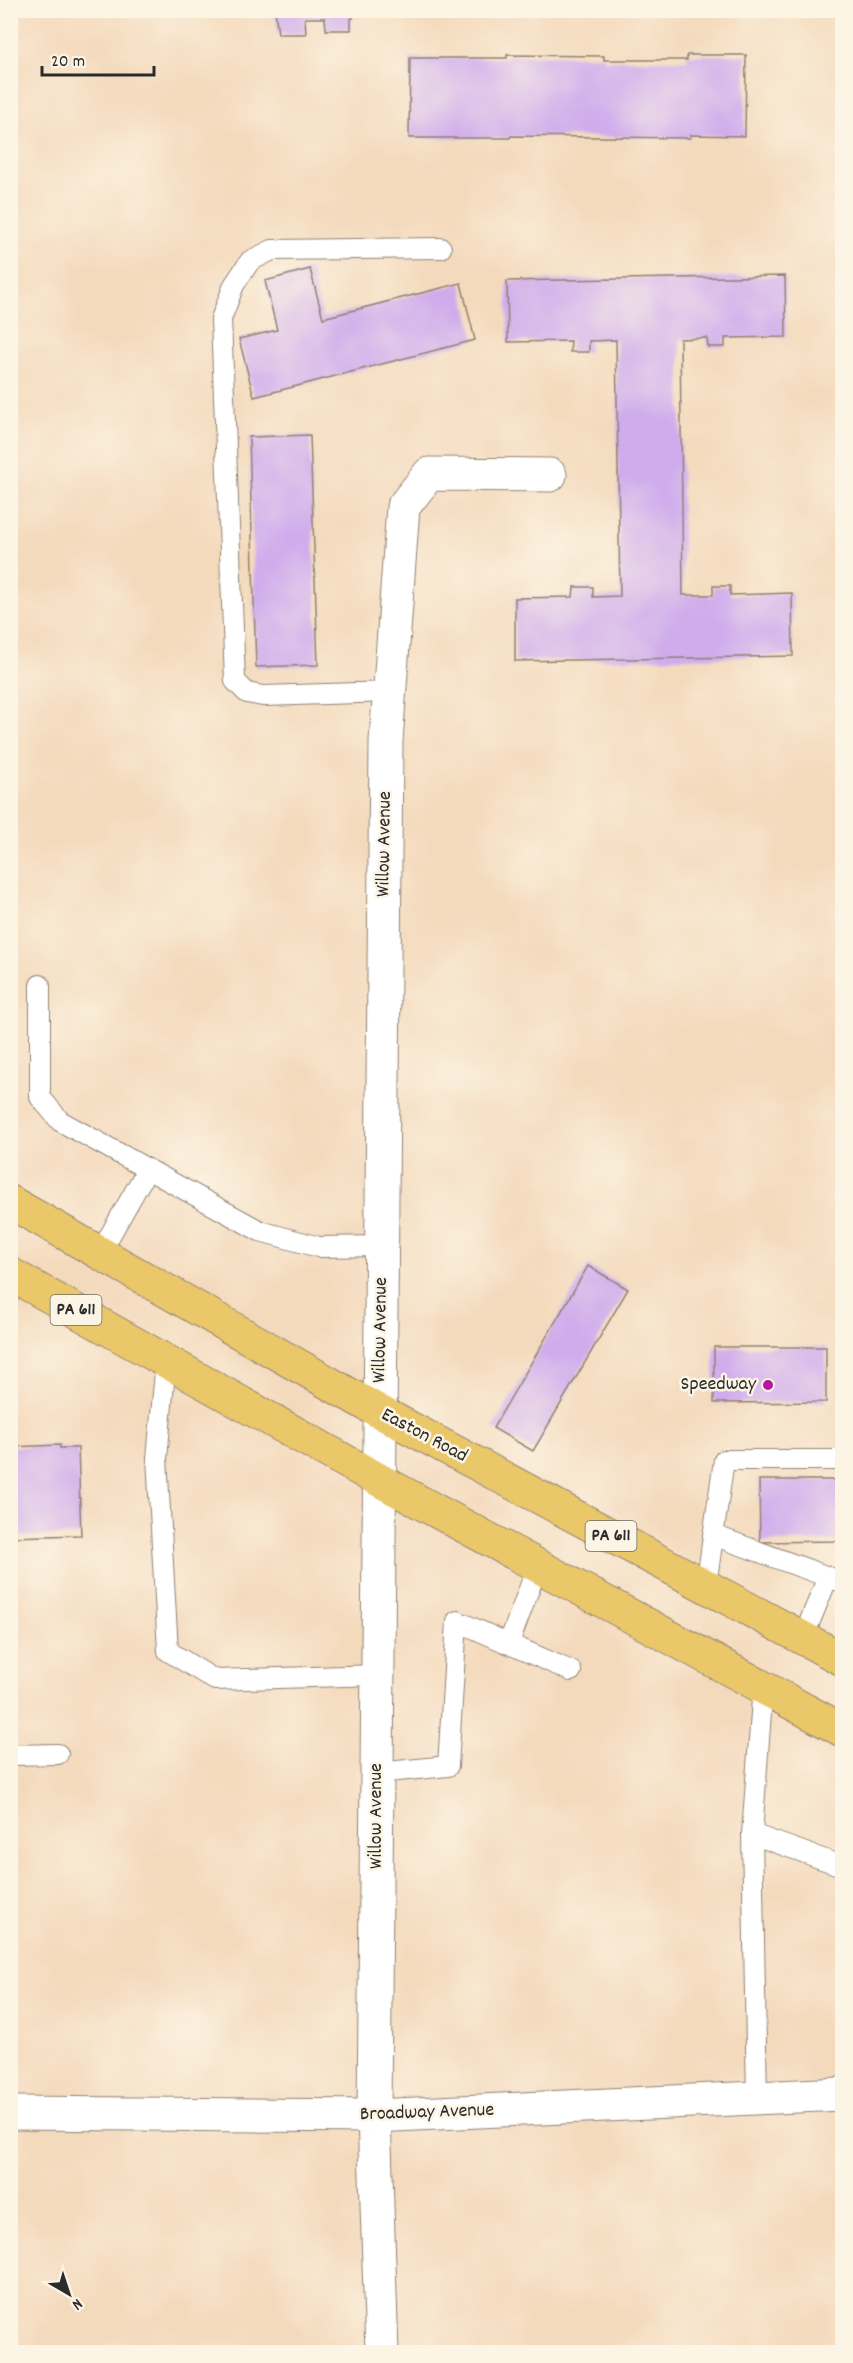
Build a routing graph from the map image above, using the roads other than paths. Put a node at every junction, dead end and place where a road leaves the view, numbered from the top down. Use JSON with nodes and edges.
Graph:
{"nodes":[{"id":1,"x":441,"y":248,"type":"dead end"},
{"id":2,"x":550,"y":475,"type":"dead end"},
{"id":3,"x":390,"y":692,"type":"junction"},
{"id":4,"x":40,"y":985,"type":"dead end"},
{"id":5,"x":147,"y":1170,"type":"junction"},
{"id":6,"x":10,"y":1202,"type":"edge"},
{"id":7,"x":382,"y":1246,"type":"junction"},
{"id":8,"x":100,"y":1253,"type":"junction"},
{"id":9,"x":10,"y":1274,"type":"edge"},
{"id":10,"x":166,"y":1361,"type":"junction"},
{"id":11,"x":380,"y":1412,"type":"junction"},
{"id":12,"x":843,"y":1460,"type":"edge"},
{"id":13,"x":380,"y":1480,"type":"junction"},
{"id":14,"x":713,"y":1535,"type":"junction"},
{"id":15,"x":538,"y":1565,"type":"junction"},
{"id":16,"x":835,"y":1580,"type":"edge"},
{"id":17,"x":706,"y":1586,"type":"junction"},
{"id":18,"x":803,"y":1638,"type":"junction"},
{"id":19,"x":509,"y":1643,"type":"junction"},
{"id":20,"x":843,"y":1659,"type":"edge"},
{"id":21,"x":572,"y":1671,"type":"dead end"},
{"id":22,"x":378,"y":1675,"type":"junction"},
{"id":23,"x":763,"y":1686,"type":"junction"},
{"id":24,"x":843,"y":1730,"type":"edge"},
{"id":25,"x":58,"y":1754,"type":"dead end"},
{"id":26,"x":10,"y":1755,"type":"edge"},
{"id":27,"x":377,"y":1773,"type":"junction"},
{"id":28,"x":752,"y":1834,"type":"junction"},
{"id":29,"x":843,"y":1866,"type":"edge"},
{"id":30,"x":843,"y":2094,"type":"edge"},
{"id":31,"x":757,"y":2098,"type":"junction"},
{"id":32,"x":10,"y":2113,"type":"edge"},
{"id":33,"x":374,"y":2116,"type":"junction"},
{"id":34,"x":382,"y":2352,"type":"edge"}],
"edges":[{"from":1,"to":3,"type":"lane"},
{"from":2,"to":3,"type":"street","name":"Willow Avenue"},
{"from":3,"to":7,"type":"street","name":"Willow Avenue"},
{"from":4,"to":5,"type":"lane"},
{"from":5,"to":7,"type":"lane"},
{"from":5,"to":8,"type":"lane"},
{"from":6,"to":8,"type":"highway","name":"Easton Road","number":"PA 611"},
{"from":7,"to":11,"type":"street","name":"Willow Avenue"},
{"from":8,"to":11,"type":"highway","name":"Easton Road","number":"PA 611"},
{"from":9,"to":10,"type":"highway","number":"PA 611"},
{"from":10,"to":13,"type":"highway","number":"PA 611"},
{"from":10,"to":22,"type":"lane"},
{"from":11,"to":13,"type":"street","name":"Willow Avenue"},
{"from":11,"to":17,"type":"highway","name":"Easton Road","number":"PA 611"},
{"from":12,"to":14,"type":"lane"},
{"from":13,"to":15,"type":"highway","number":"PA 611"},
{"from":13,"to":22,"type":"street","name":"Willow Avenue"},
{"from":14,"to":16,"type":"lane"},
{"from":14,"to":17,"type":"lane"},
{"from":15,"to":19,"type":"lane"},
{"from":15,"to":23,"type":"highway","number":"PA 611"},
{"from":16,"to":18,"type":"lane"},
{"from":17,"to":18,"type":"highway","name":"Easton Road","number":"PA 611"},
{"from":18,"to":20,"type":"highway","name":"Easton Road","number":"PA 611"},
{"from":19,"to":21,"type":"lane"},
{"from":19,"to":27,"type":"lane"},
{"from":22,"to":27,"type":"street","name":"Willow Avenue"},
{"from":23,"to":24,"type":"highway","number":"PA 611"},
{"from":23,"to":28,"type":"lane"},
{"from":25,"to":26,"type":"lane"},
{"from":27,"to":33,"type":"street","name":"Willow Avenue"},
{"from":28,"to":29,"type":"lane"},
{"from":28,"to":31,"type":"lane"},
{"from":30,"to":31,"type":"street","name":"Broadway Avenue"},
{"from":31,"to":33,"type":"street","name":"Broadway Avenue"},
{"from":32,"to":33,"type":"street","name":"Broadway Avenue"},
{"from":33,"to":34,"type":"street","name":"Willow Avenue"}]}
